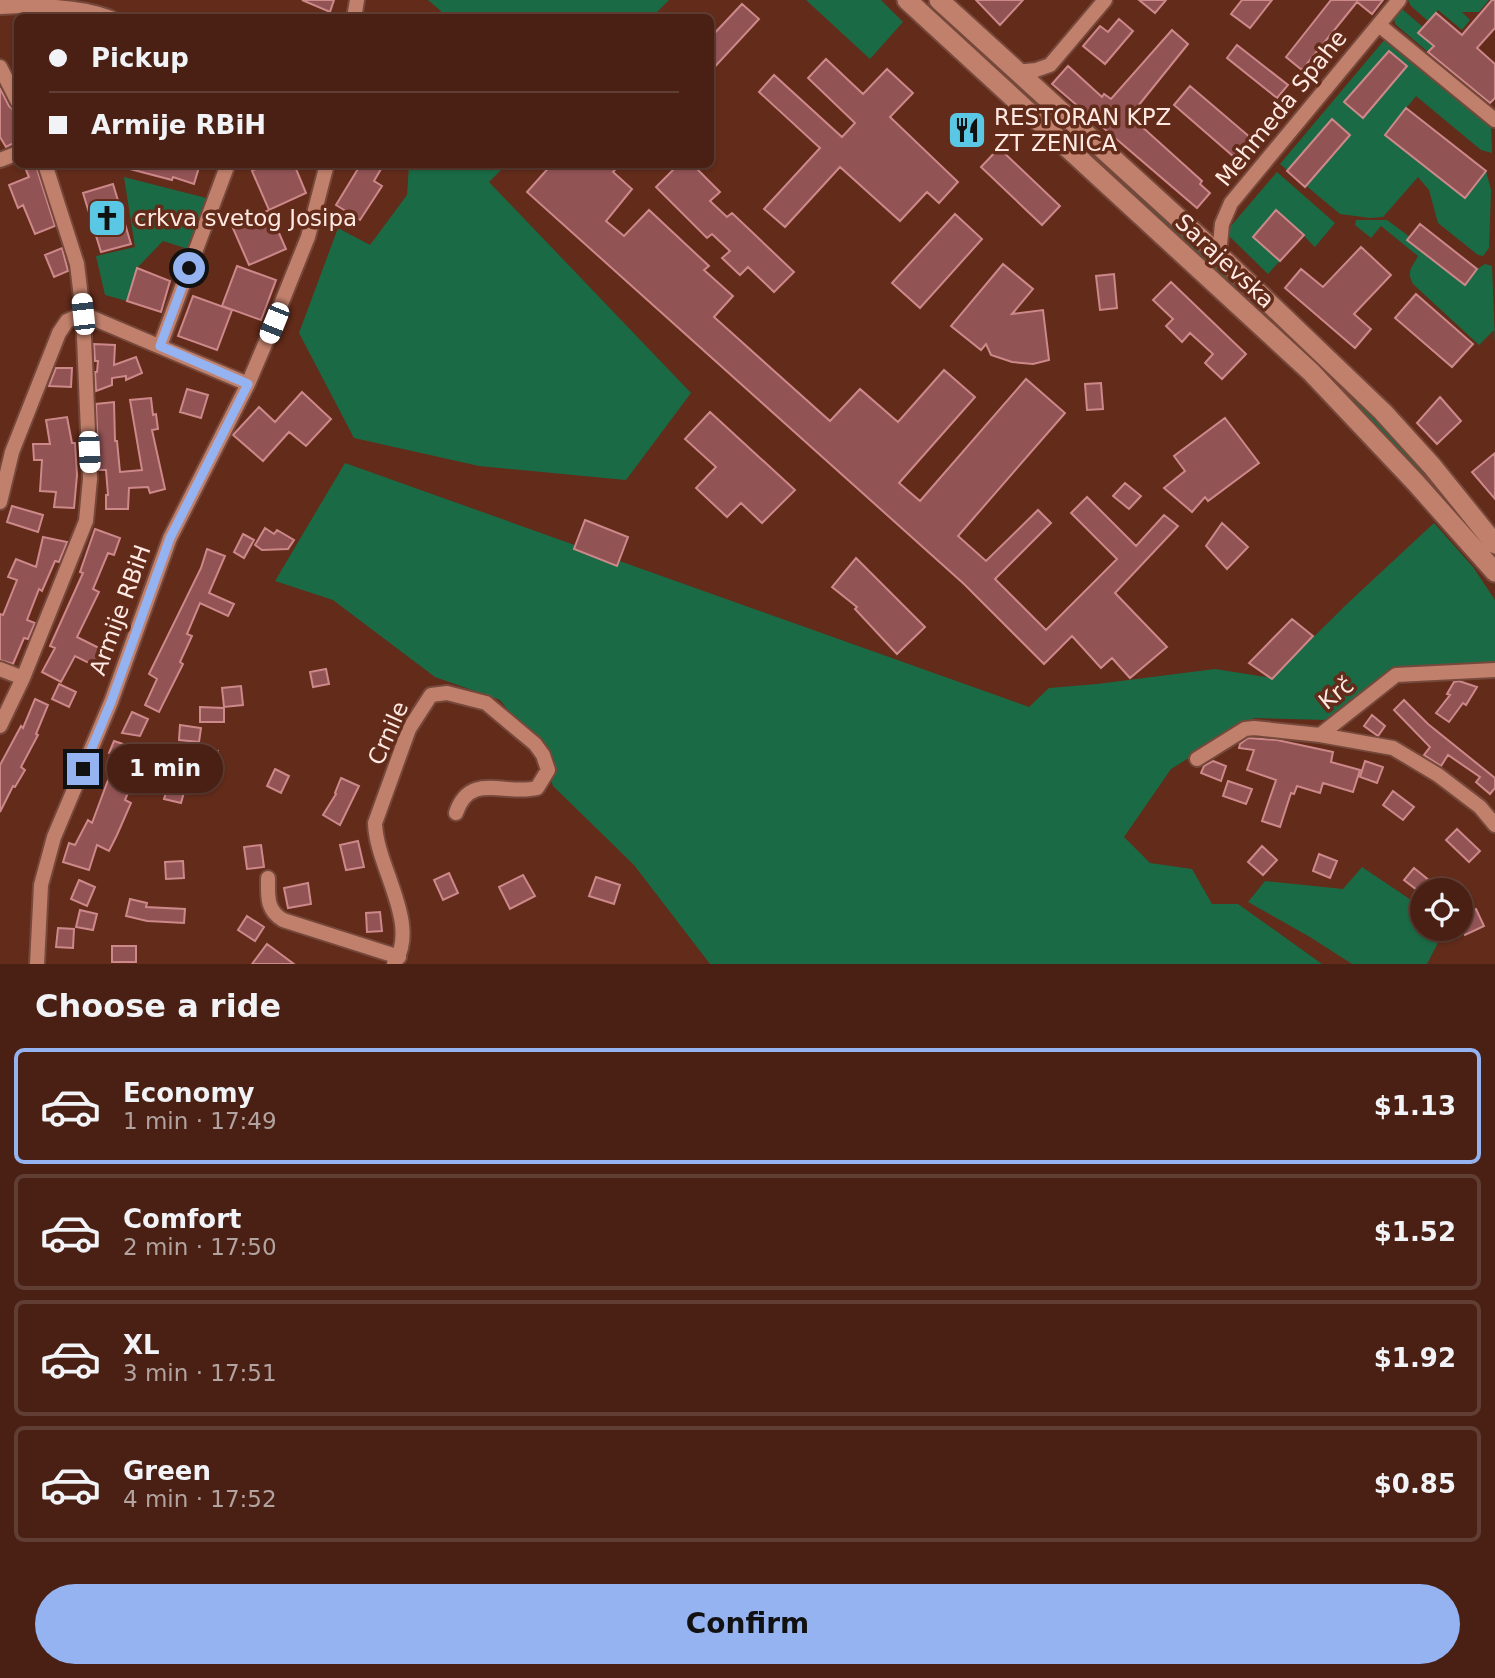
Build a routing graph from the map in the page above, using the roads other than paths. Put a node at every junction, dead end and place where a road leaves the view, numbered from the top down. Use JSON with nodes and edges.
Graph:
{"nodes":[{"id":1,"x":907,"y":0,"type":"edge"},
{"id":2,"x":939,"y":0,"type":"edge"},
{"id":3,"x":1105,"y":0,"type":"edge"},
{"id":4,"x":1399,"y":0,"type":"edge"},
{"id":5,"x":0,"y":7,"type":"edge"},
{"id":6,"x":101,"y":14,"type":"edge"},
{"id":7,"x":1379,"y":24,"type":"junction"},
{"id":8,"x":0,"y":66,"type":"edge"},
{"id":9,"x":1017,"y":72,"type":"junction"},
{"id":10,"x":14,"y":94,"type":"edge"},
{"id":11,"x":1495,"y":120,"type":"edge"},
{"id":12,"x":46,"y":168,"type":"edge"},
{"id":13,"x":227,"y":168,"type":"edge"},
{"id":14,"x":326,"y":168,"type":"edge"},
{"id":15,"x":1219,"y":256,"type":"junction"},
{"id":16,"x":83,"y":314,"type":"junction"},
{"id":17,"x":160,"y":346,"type":"junction"},
{"id":18,"x":248,"y":384,"type":"junction"},
{"id":19,"x":0,"y":502,"type":"edge"},
{"id":20,"x":1495,"y":544,"type":"edge"},
{"id":21,"x":1495,"y":572,"type":"edge"},
{"id":22,"x":0,"y":669,"type":"edge"},
{"id":23,"x":1495,"y":670,"type":"edge"},
{"id":24,"x":23,"y":678,"type":"junction"},
{"id":25,"x":0,"y":726,"type":"edge"},
{"id":26,"x":1320,"y":735,"type":"junction"},
{"id":27,"x":1197,"y":759,"type":"dead end"},
{"id":28,"x":456,"y":813,"type":"dead end"},
{"id":29,"x":1495,"y":825,"type":"edge"},
{"id":30,"x":268,"y":878,"type":"dead end"},
{"id":31,"x":397,"y":961,"type":"edge"},
{"id":32,"x":37,"y":964,"type":"edge"}],
"edges":[{"from":1,"to":21,"type":"main road","name":"Sarajevska"},
{"from":2,"to":9,"type":"main road","name":"Sarajevska"},
{"from":3,"to":9,"type":"street"},
{"from":4,"to":7,"type":"street","name":"Mehmeda Spahe"},
{"from":5,"to":6,"type":"street"},
{"from":7,"to":11,"type":"street"},
{"from":7,"to":15,"type":"street","name":"Mehmeda Spahe"},
{"from":8,"to":10,"type":"street"},
{"from":9,"to":15,"type":"main road","name":"Sarajevska"},
{"from":12,"to":16,"type":"street"},
{"from":13,"to":17,"type":"street"},
{"from":14,"to":18,"type":"street","name":"Armije RBiH"},
{"from":15,"to":20,"type":"main road","name":"Sarajevska"},
{"from":16,"to":17,"type":"street"},
{"from":16,"to":19,"type":"street"},
{"from":16,"to":24,"type":"street"},
{"from":17,"to":18,"type":"street"},
{"from":18,"to":32,"type":"street","name":"Armije RBiH"},
{"from":22,"to":24,"type":"street"},
{"from":23,"to":26,"type":"street","name":"Krč"},
{"from":24,"to":25,"type":"street"},
{"from":26,"to":27,"type":"street"},
{"from":26,"to":29,"type":"street","name":"Krč"},
{"from":28,"to":31,"type":"street","name":"Crnile"},
{"from":30,"to":31,"type":"street"}]}
